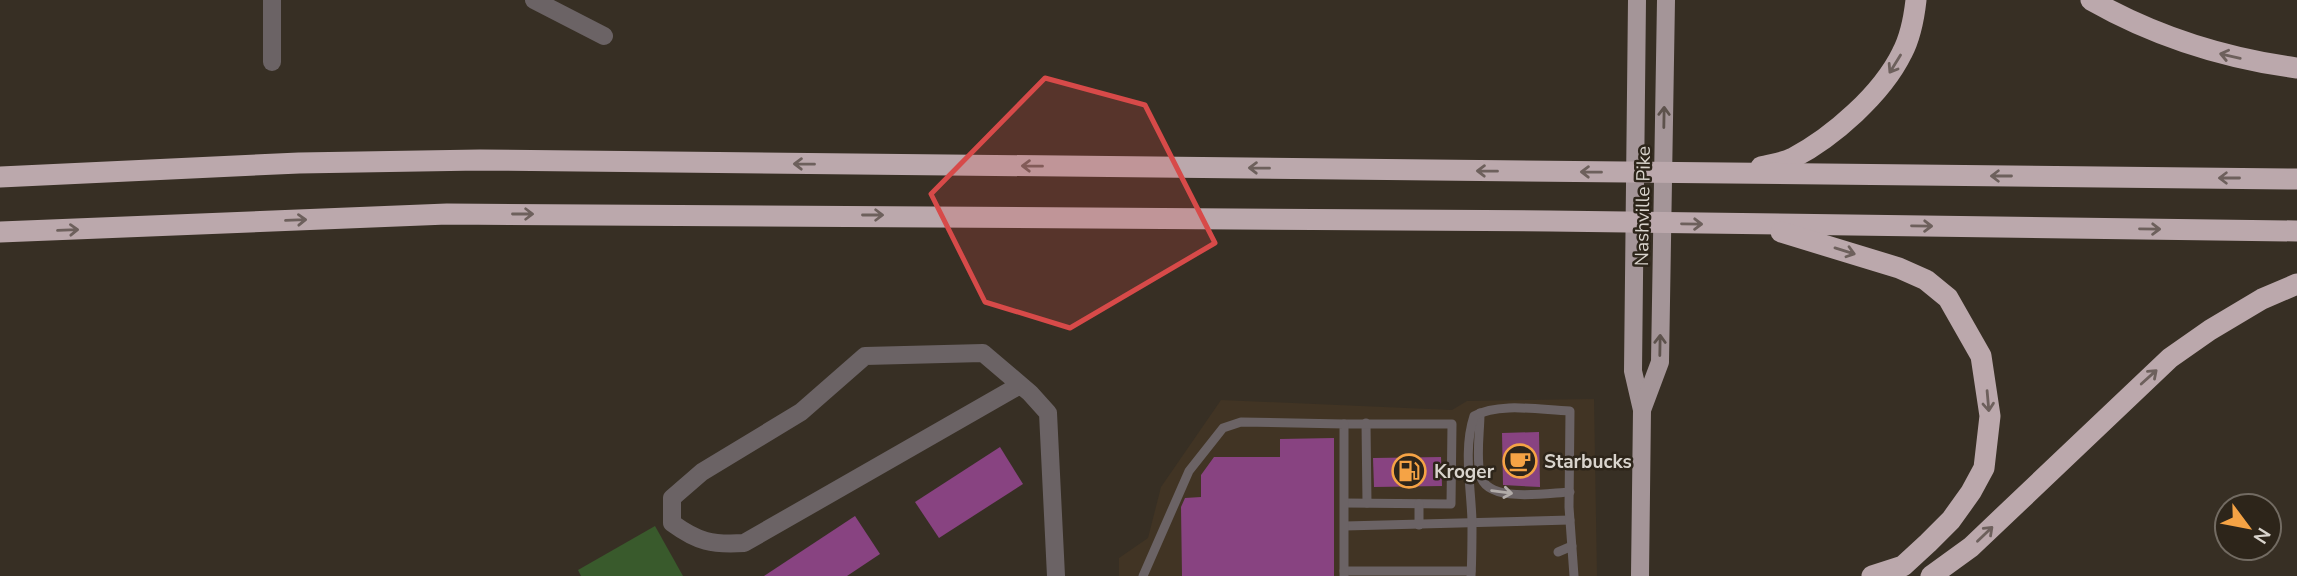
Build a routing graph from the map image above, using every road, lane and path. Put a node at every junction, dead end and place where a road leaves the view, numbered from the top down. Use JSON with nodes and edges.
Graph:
{"nodes":[{"id":1,"x":272,"y":0,"type":"edge"},
{"id":2,"x":534,"y":0,"type":"edge"},
{"id":3,"x":1637,"y":0,"type":"edge"},
{"id":4,"x":1666,"y":0,"type":"edge"},
{"id":5,"x":1916,"y":0,"type":"edge"},
{"id":6,"x":2091,"y":0,"type":"edge"},
{"id":7,"x":604,"y":36,"type":"dead end"},
{"id":8,"x":272,"y":62,"type":"dead end"},
{"id":9,"x":2297,"y":68,"type":"edge"},
{"id":10,"x":1732,"y":174,"type":"junction"},
{"id":11,"x":0,"y":177,"type":"edge"},
{"id":12,"x":2297,"y":179,"type":"edge"},
{"id":13,"x":1756,"y":224,"type":"junction"},
{"id":14,"x":2297,"y":231,"type":"edge"},
{"id":15,"x":0,"y":232,"type":"edge"},
{"id":16,"x":2297,"y":284,"type":"edge"},
{"id":17,"x":1020,"y":385,"type":"junction"},
{"id":18,"x":1642,"y":410,"type":"junction"},
{"id":19,"x":1480,"y":413,"type":"junction"},
{"id":20,"x":1366,"y":423,"type":"junction"},
{"id":21,"x":1344,"y":424,"type":"junction"},
{"id":22,"x":1452,"y":444,"type":"junction"},
{"id":23,"x":1468,"y":445,"type":"junction"},
{"id":24,"x":1570,"y":492,"type":"junction"},
{"id":25,"x":1345,"y":503,"type":"junction"},
{"id":26,"x":1367,"y":503,"type":"junction"},
{"id":27,"x":1419,"y":504,"type":"junction"},
{"id":28,"x":1570,"y":520,"type":"junction"},
{"id":29,"x":1472,"y":524,"type":"junction"},
{"id":30,"x":1419,"y":525,"type":"junction"},
{"id":31,"x":1345,"y":526,"type":"junction"},
{"id":32,"x":1572,"y":546,"type":"junction"},
{"id":33,"x":1558,"y":552,"type":"dead end"},
{"id":34,"x":1471,"y":573,"type":"edge"},
{"id":35,"x":1344,"y":574,"type":"edge"},
{"id":36,"x":1056,"y":576,"type":"edge"},
{"id":37,"x":1143,"y":576,"type":"edge"},
{"id":38,"x":1574,"y":576,"type":"edge"},
{"id":39,"x":1640,"y":576,"type":"edge"},
{"id":40,"x":1872,"y":576,"type":"edge"},
{"id":41,"x":1931,"y":576,"type":"edge"}],
"edges":[{"from":1,"to":8,"type":"street"},
{"from":2,"to":7,"type":"street"},
{"from":3,"to":18,"type":"main road","name":"Nashville Pike"},
{"from":18,"to":4,"type":"main road","name":"Nashville Pike","one_way":true},
{"from":5,"to":10,"type":"highway","one_way":true},
{"from":9,"to":6,"type":"highway","one_way":true},
{"from":10,"to":11,"type":"highway","one_way":true},
{"from":12,"to":10,"type":"highway","one_way":true},
{"from":13,"to":14,"type":"highway","one_way":true},
{"from":15,"to":13,"type":"highway","one_way":true},
{"from":13,"to":40,"type":"highway","one_way":true},
{"from":41,"to":16,"type":"highway","one_way":true},
{"from":17,"to":17,"type":"street"},
{"from":17,"to":36,"type":"street"},
{"from":18,"to":39,"type":"main road","name":"Nashville Pike"},
{"from":19,"to":23,"type":"lane"},
{"from":19,"to":24,"type":"lane","one_way":true},
{"from":19,"to":24,"type":"lane"},
{"from":20,"to":21,"type":"lane"},
{"from":20,"to":22,"type":"lane"},
{"from":20,"to":26,"type":"lane"},
{"from":21,"to":25,"type":"lane"},
{"from":21,"to":37,"type":"lane"},
{"from":22,"to":23,"type":"lane"},
{"from":22,"to":27,"type":"lane"},
{"from":23,"to":29,"type":"lane"},
{"from":24,"to":28,"type":"lane"},
{"from":25,"to":26,"type":"lane"},
{"from":25,"to":31,"type":"lane"},
{"from":26,"to":27,"type":"lane"},
{"from":27,"to":30,"type":"lane"},
{"from":28,"to":29,"type":"lane"},
{"from":28,"to":32,"type":"lane"},
{"from":29,"to":30,"type":"lane"},
{"from":29,"to":34,"type":"lane"},
{"from":30,"to":31,"type":"lane"},
{"from":31,"to":35,"type":"lane"},
{"from":32,"to":33,"type":"lane"},
{"from":32,"to":38,"type":"lane"},
{"from":34,"to":35,"type":"lane"}]}
